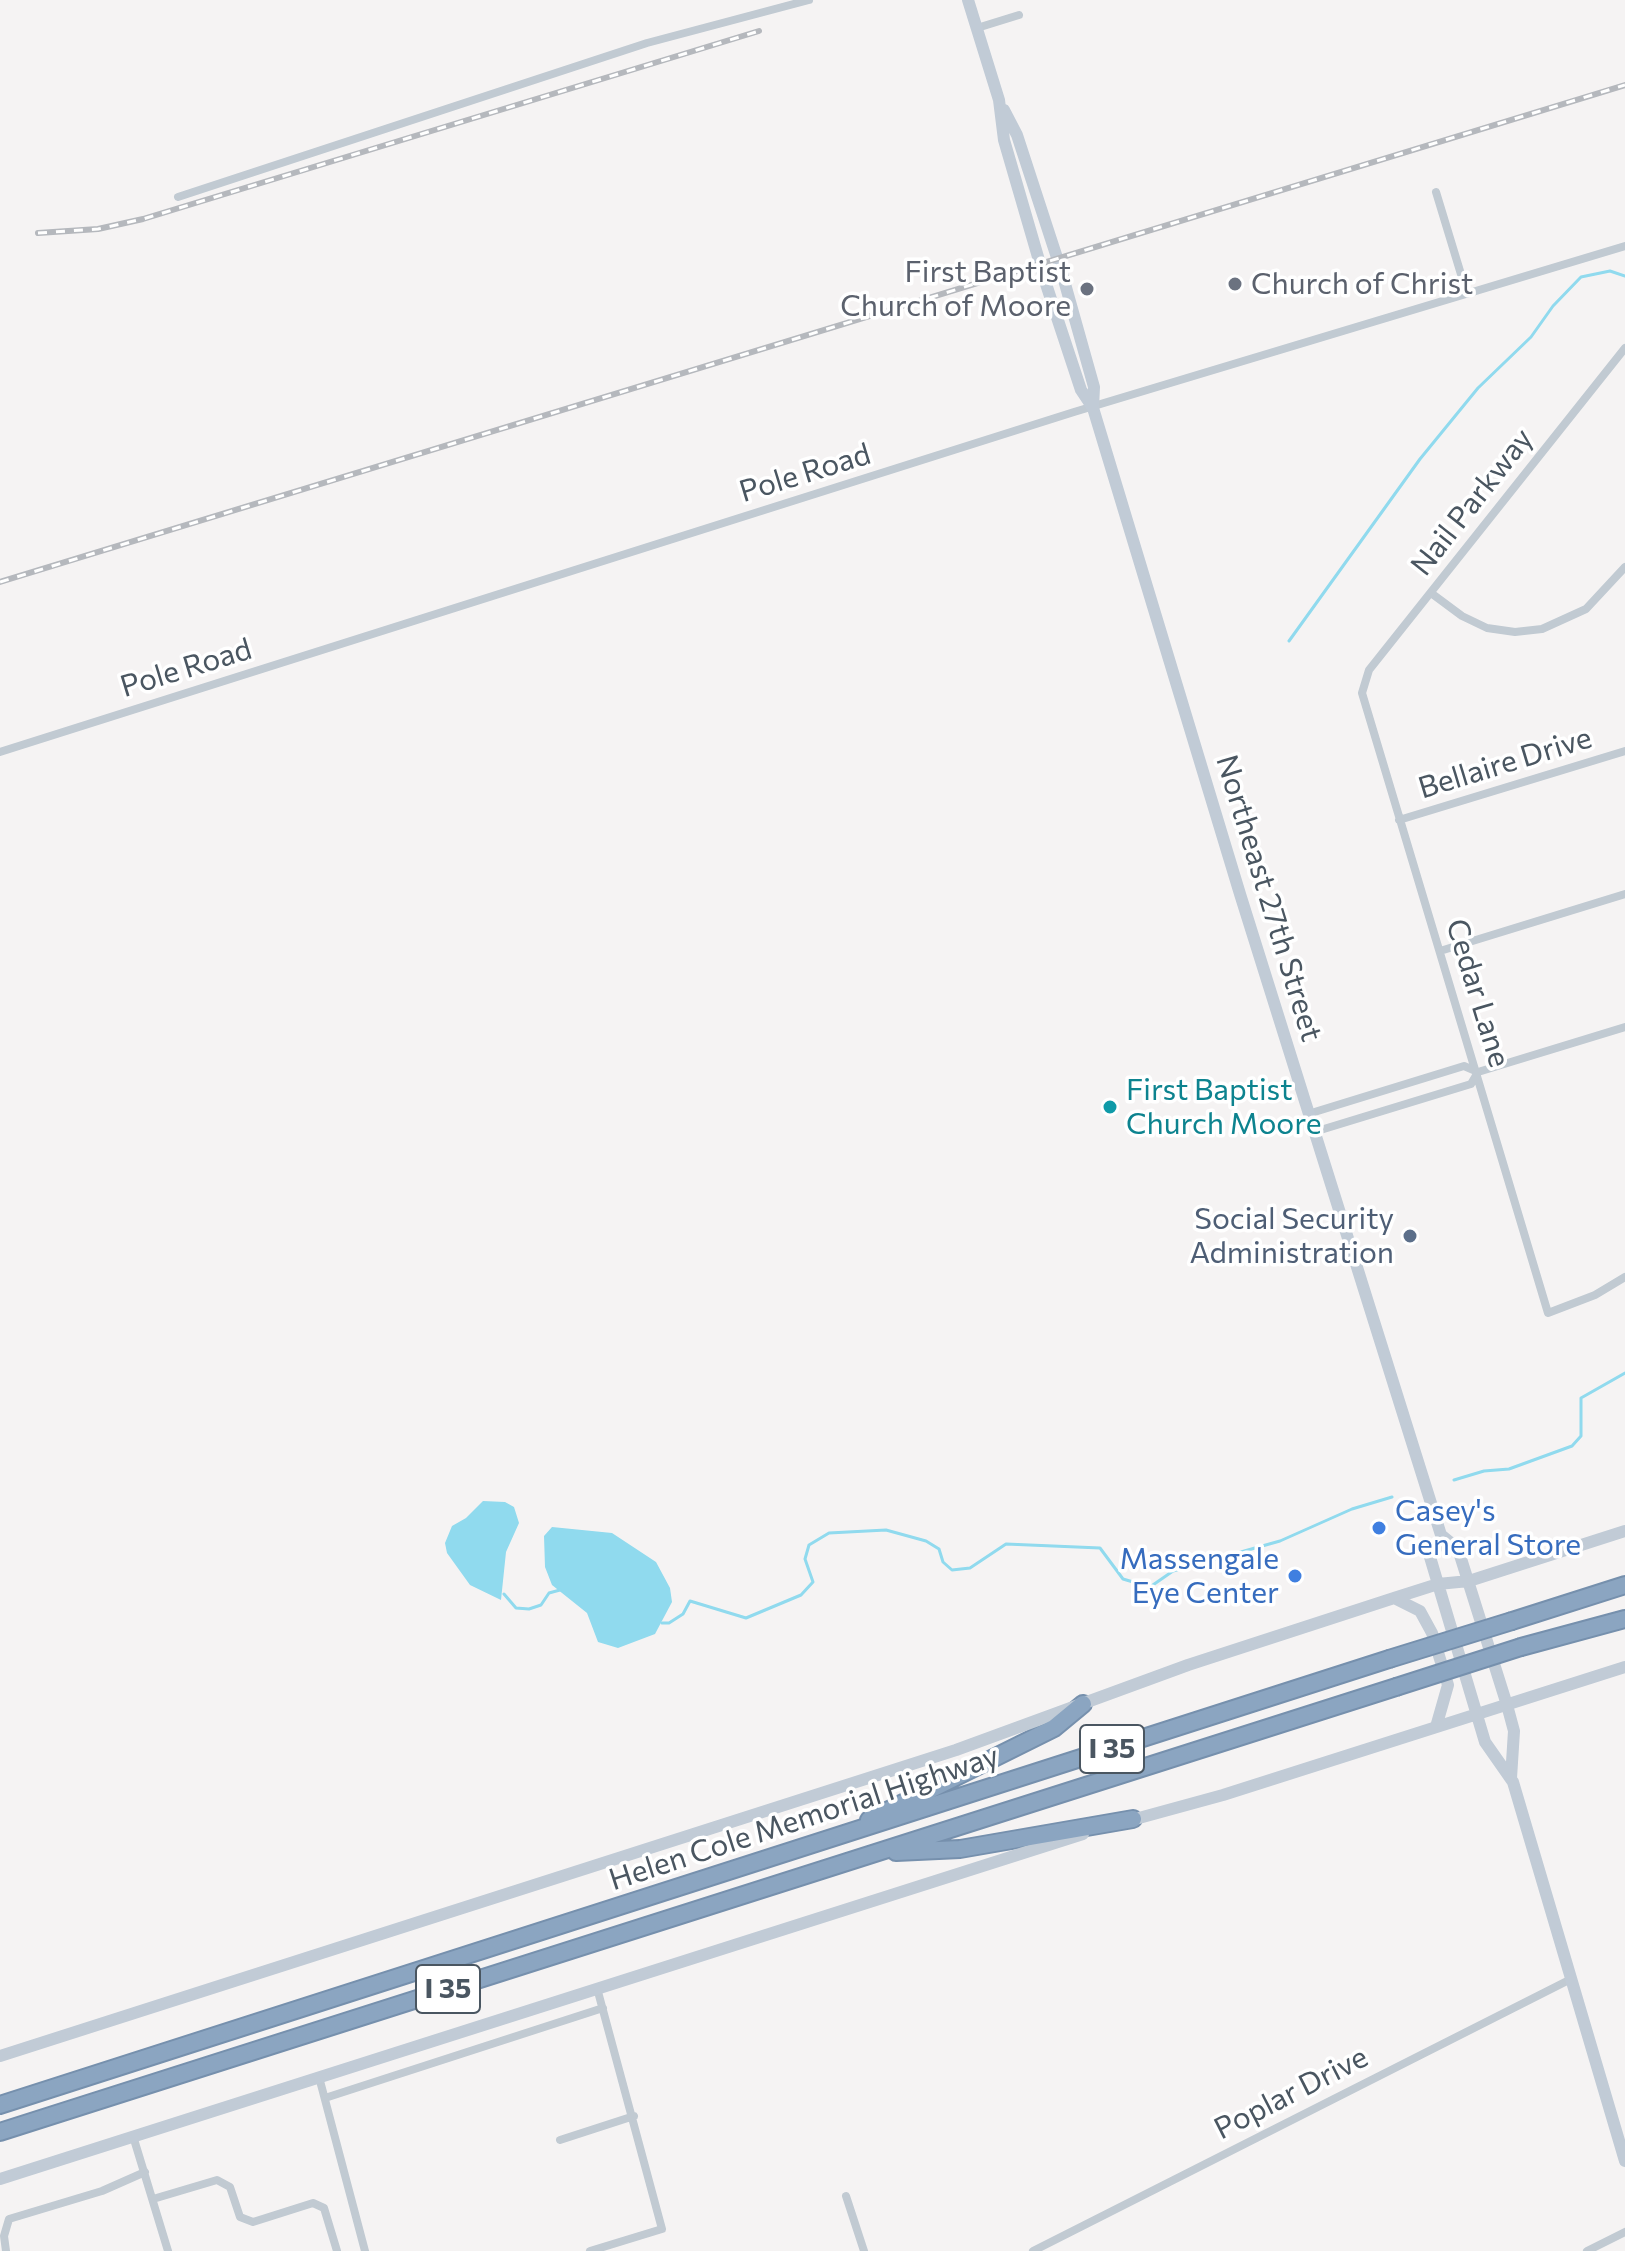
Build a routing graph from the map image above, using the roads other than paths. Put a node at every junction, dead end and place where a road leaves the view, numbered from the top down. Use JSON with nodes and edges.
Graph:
{"nodes":[{"id":1,"x":809,"y":0,"type":"edge"},
{"id":2,"x":968,"y":0,"type":"edge"},
{"id":3,"x":1019,"y":15,"type":"dead end"},
{"id":4,"x":977,"y":28,"type":"junction"},
{"id":5,"x":999,"y":100,"type":"junction"},
{"id":6,"x":1436,"y":192,"type":"dead end"},
{"id":7,"x":178,"y":197,"type":"dead end"},
{"id":8,"x":1625,"y":246,"type":"edge"},
{"id":9,"x":1467,"y":294,"type":"junction"},
{"id":10,"x":1625,"y":349,"type":"edge"},
{"id":11,"x":1093,"y":408,"type":"junction"},
{"id":12,"x":1625,"y":567,"type":"edge"},
{"id":13,"x":1431,"y":593,"type":"junction"},
{"id":14,"x":1362,"y":687,"type":"joint"},
{"id":15,"x":1625,"y":751,"type":"edge"},
{"id":16,"x":0,"y":752,"type":"edge"},
{"id":17,"x":1399,"y":820,"type":"junction"},
{"id":18,"x":1625,"y":894,"type":"edge"},
{"id":19,"x":1440,"y":951,"type":"junction"},
{"id":20,"x":1625,"y":1027,"type":"edge"},
{"id":21,"x":1478,"y":1072,"type":"junction"},
{"id":22,"x":1308,"y":1114,"type":"junction"},
{"id":23,"x":1314,"y":1132,"type":"junction"},
{"id":24,"x":1625,"y":1277,"type":"edge"},
{"id":25,"x":1625,"y":1531,"type":"edge"},
{"id":26,"x":1443,"y":1539,"type":"junction"},
{"id":27,"x":1469,"y":1581,"type":"junction"},
{"id":28,"x":1438,"y":1584,"type":"junction"},
{"id":29,"x":1625,"y":1585,"type":"edge"},
{"id":30,"x":1394,"y":1598,"type":"junction"},
{"id":31,"x":1625,"y":1619,"type":"edge"},
{"id":32,"x":1625,"y":1667,"type":"edge"},
{"id":33,"x":1083,"y":1704,"type":"junction"},
{"id":34,"x":1507,"y":1705,"type":"junction"},
{"id":35,"x":1477,"y":1714,"type":"junction"},
{"id":36,"x":1436,"y":1727,"type":"junction"},
{"id":37,"x":1511,"y":1778,"type":"junction"},
{"id":38,"x":1133,"y":1819,"type":"junction"},
{"id":39,"x":836,"y":1838,"type":"junction"},
{"id":40,"x":875,"y":1853,"type":"junction"},
{"id":41,"x":1571,"y":1979,"type":"junction"},
{"id":42,"x":597,"y":1988,"type":"junction"},
{"id":43,"x":603,"y":2008,"type":"junction"},
{"id":44,"x":0,"y":2056,"type":"edge"},
{"id":45,"x":319,"y":2077,"type":"junction"},
{"id":46,"x":325,"y":2098,"type":"junction"},
{"id":47,"x":0,"y":2105,"type":"edge"},
{"id":48,"x":634,"y":2116,"type":"junction"},
{"id":49,"x":0,"y":2132,"type":"edge"},
{"id":50,"x":133,"y":2136,"type":"junction"},
{"id":51,"x":560,"y":2140,"type":"dead end"},
{"id":52,"x":1625,"y":2161,"type":"edge"},
{"id":53,"x":145,"y":2172,"type":"junction"},
{"id":54,"x":0,"y":2179,"type":"edge"},
{"id":55,"x":846,"y":2196,"type":"dead end"},
{"id":56,"x":153,"y":2199,"type":"junction"},
{"id":57,"x":1625,"y":2232,"type":"edge"},
{"id":58,"x":6,"y":2251,"type":"edge"},
{"id":59,"x":168,"y":2251,"type":"edge"},
{"id":60,"x":337,"y":2251,"type":"edge"},
{"id":61,"x":365,"y":2251,"type":"edge"},
{"id":62,"x":590,"y":2251,"type":"edge"},
{"id":63,"x":864,"y":2251,"type":"edge"},
{"id":64,"x":1033,"y":2251,"type":"edge"},
{"id":65,"x":1587,"y":2251,"type":"edge"}],
"edges":[{"from":1,"to":7,"type":"street"},
{"from":2,"to":4,"type":"main road","name":"Northeast 27th Street"},
{"from":3,"to":4,"type":"street"},
{"from":4,"to":5,"type":"main road","name":"Northeast 27th Street"},
{"from":5,"to":11,"type":"main road","name":"Northeast 27th Street"},
{"from":5,"to":11,"type":"main road","name":"Northeast 27th Street"},
{"from":6,"to":9,"type":"street"},
{"from":8,"to":9,"type":"street","name":"Pole Road"},
{"from":9,"to":11,"type":"street","name":"Pole Road"},
{"from":10,"to":13,"type":"street","name":"Nail Parkway"},
{"from":11,"to":16,"type":"street","name":"Pole Road"},
{"from":11,"to":22,"type":"main road","name":"Northeast 27th Street"},
{"from":12,"to":13,"type":"street"},
{"from":13,"to":14,"type":"street","name":"Nail Parkway"},
{"from":14,"to":17,"type":"street","name":"Cedar Lane"},
{"from":15,"to":17,"type":"street","name":"Bellaire Drive"},
{"from":17,"to":19,"type":"street","name":"Cedar Lane"},
{"from":18,"to":19,"type":"street"},
{"from":19,"to":21,"type":"street","name":"Cedar Lane"},
{"from":20,"to":21,"type":"street"},
{"from":21,"to":22,"type":"street"},
{"from":21,"to":23,"type":"street"},
{"from":21,"to":24,"type":"street","name":"Cedar Lane"},
{"from":22,"to":23,"type":"main road","name":"Northeast 27th Street"},
{"from":23,"to":26,"type":"main road","name":"Northeast 27th Street"},
{"from":25,"to":27,"type":"main road"},
{"from":26,"to":27,"type":"main road","name":"Northeast 27th Street"},
{"from":26,"to":28,"type":"main road"},
{"from":27,"to":28,"type":"main road"},
{"from":27,"to":34,"type":"main road","name":"Northeast 27th Street"},
{"from":28,"to":30,"type":"main road"},
{"from":28,"to":35,"type":"main road"},
{"from":29,"to":39,"type":"highway","name":"Helen Cole Memorial Highway","number":"I 35","bridge":true},
{"from":30,"to":33,"type":"main road"},
{"from":30,"to":36,"type":"main road"},
{"from":31,"to":40,"type":"highway","name":"Helen Cole Memorial Highway","number":"I 35","bridge":true},
{"from":32,"to":34,"type":"main road"},
{"from":33,"to":39,"type":"highway"},
{"from":33,"to":44,"type":"main road"},
{"from":34,"to":35,"type":"main road"},
{"from":34,"to":37,"type":"main road","name":"Northeast 27th Street"},
{"from":35,"to":36,"type":"main road"},
{"from":35,"to":37,"type":"main road"},
{"from":36,"to":38,"type":"main road"},
{"from":37,"to":41,"type":"main road"},
{"from":38,"to":40,"type":"highway"},
{"from":38,"to":42,"type":"main road"},
{"from":39,"to":47,"type":"highway","name":"Helen Cole Memorial Highway","number":"I 35"},
{"from":40,"to":49,"type":"highway","name":"Helen Cole Memorial Highway","number":"I 35"},
{"from":41,"to":52,"type":"main road"},
{"from":41,"to":64,"type":"street","name":"Poplar Drive"},
{"from":42,"to":43,"type":"street"},
{"from":42,"to":45,"type":"main road"},
{"from":43,"to":46,"type":"street"},
{"from":43,"to":48,"type":"street"},
{"from":45,"to":46,"type":"street"},
{"from":45,"to":50,"type":"main road"},
{"from":46,"to":61,"type":"street"},
{"from":48,"to":51,"type":"street"},
{"from":48,"to":62,"type":"street"},
{"from":50,"to":53,"type":"street"},
{"from":50,"to":54,"type":"main road"},
{"from":53,"to":56,"type":"street"},
{"from":53,"to":58,"type":"street"},
{"from":55,"to":63,"type":"street"},
{"from":56,"to":59,"type":"street"},
{"from":56,"to":60,"type":"street"},
{"from":57,"to":65,"type":"street"}]}
